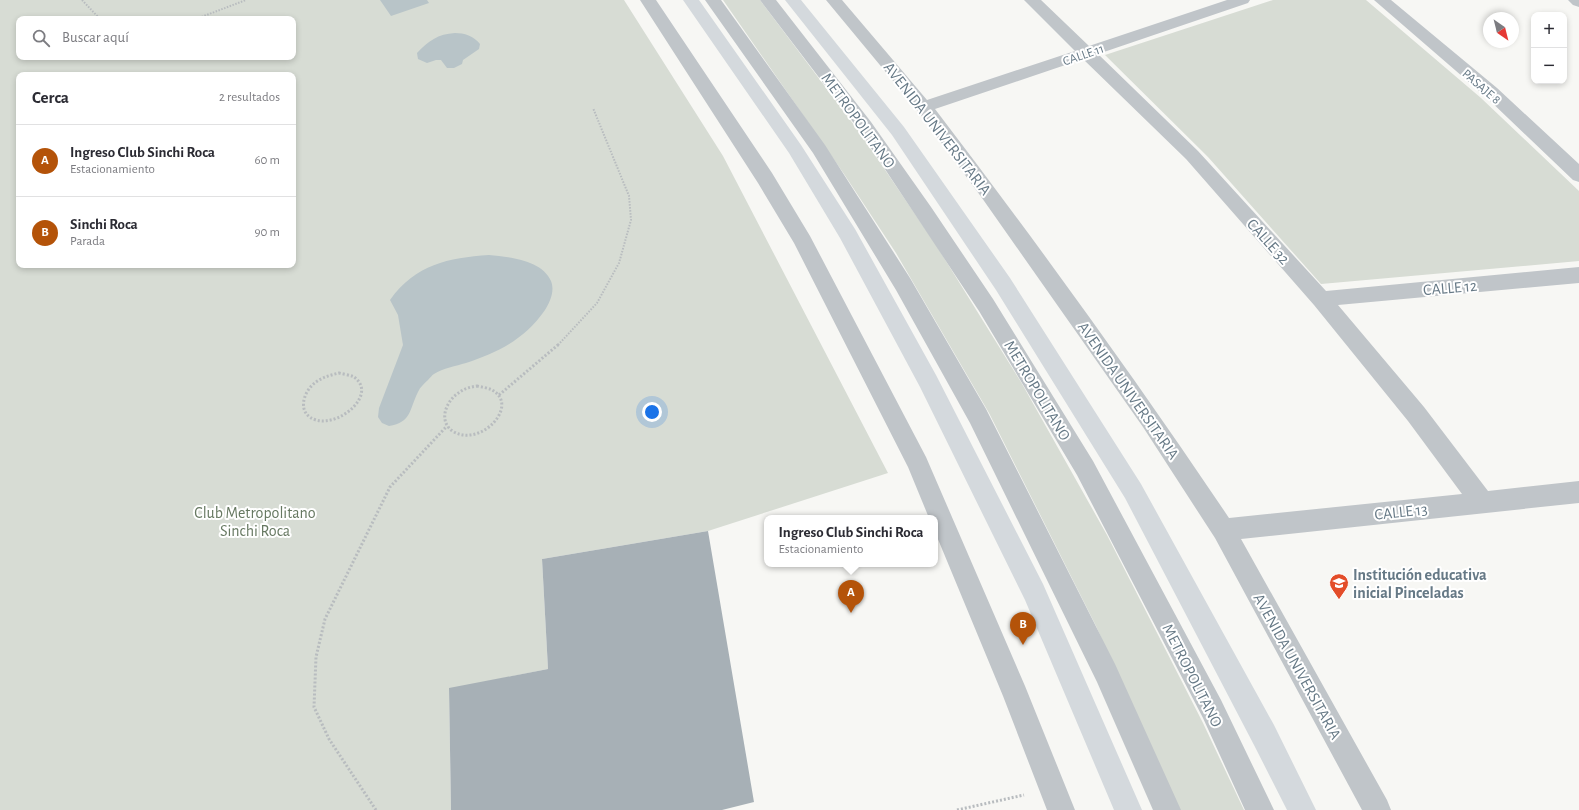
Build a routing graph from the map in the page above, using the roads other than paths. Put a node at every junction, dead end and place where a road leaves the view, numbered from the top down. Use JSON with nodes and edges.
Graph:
{"nodes":[{"id":1,"x":648,"y":0,"type":"edge"},
{"id":2,"x":691,"y":0,"type":"edge"},
{"id":3,"x":713,"y":0,"type":"edge"},
{"id":4,"x":768,"y":0,"type":"edge"},
{"id":5,"x":793,"y":0,"type":"edge"},
{"id":6,"x":834,"y":0,"type":"edge"},
{"id":7,"x":1032,"y":0,"type":"edge"},
{"id":8,"x":1242,"y":0,"type":"edge"},
{"id":9,"x":1382,"y":0,"type":"edge"},
{"id":10,"x":1576,"y":0,"type":"edge"},
{"id":11,"x":1579,"y":2,"type":"edge"},
{"id":12,"x":1088,"y":52,"type":"junction"},
{"id":13,"x":924,"y":107,"type":"junction"},
{"id":14,"x":1579,"y":175,"type":"edge"},
{"id":15,"x":1579,"y":275,"type":"edge"},
{"id":16,"x":1321,"y":299,"type":"junction"},
{"id":17,"x":1579,"y":492,"type":"edge"},
{"id":18,"x":1482,"y":502,"type":"junction"},
{"id":19,"x":1223,"y":530,"type":"junction"},
{"id":20,"x":1061,"y":810,"type":"edge"},
{"id":21,"x":1128,"y":810,"type":"edge"},
{"id":22,"x":1167,"y":810,"type":"edge"},
{"id":23,"x":1260,"y":810,"type":"edge"},
{"id":24,"x":1302,"y":810,"type":"edge"},
{"id":25,"x":1377,"y":810,"type":"edge"}],
"edges":[{"from":1,"to":20,"type":"street"},
{"from":2,"to":21,"type":"main road"},
{"from":3,"to":22,"type":"street"},
{"from":4,"to":23,"type":"street","name":"METROPOLITANO"},
{"from":5,"to":24,"type":"main road"},
{"from":6,"to":13,"type":"street","name":"AVENIDA UNIVERSITARIA"},
{"from":7,"to":12,"type":"street","name":"CALLE 32"},
{"from":8,"to":12,"type":"street","name":"CALLE 11"},
{"from":9,"to":14,"type":"street","name":"PASAJE 8"},
{"from":10,"to":11,"type":"street"},
{"from":12,"to":13,"type":"street","name":"CALLE 11"},
{"from":12,"to":16,"type":"street","name":"CALLE 32"},
{"from":13,"to":19,"type":"street","name":"AVENIDA UNIVERSITARIA"},
{"from":15,"to":16,"type":"street","name":"CALLE 12"},
{"from":16,"to":18,"type":"street","name":"CALLE 32"},
{"from":17,"to":18,"type":"street","name":"CALLE 13"},
{"from":18,"to":19,"type":"street","name":"CALLE 13"},
{"from":19,"to":25,"type":"street","name":"AVENIDA UNIVERSITARIA"}]}
